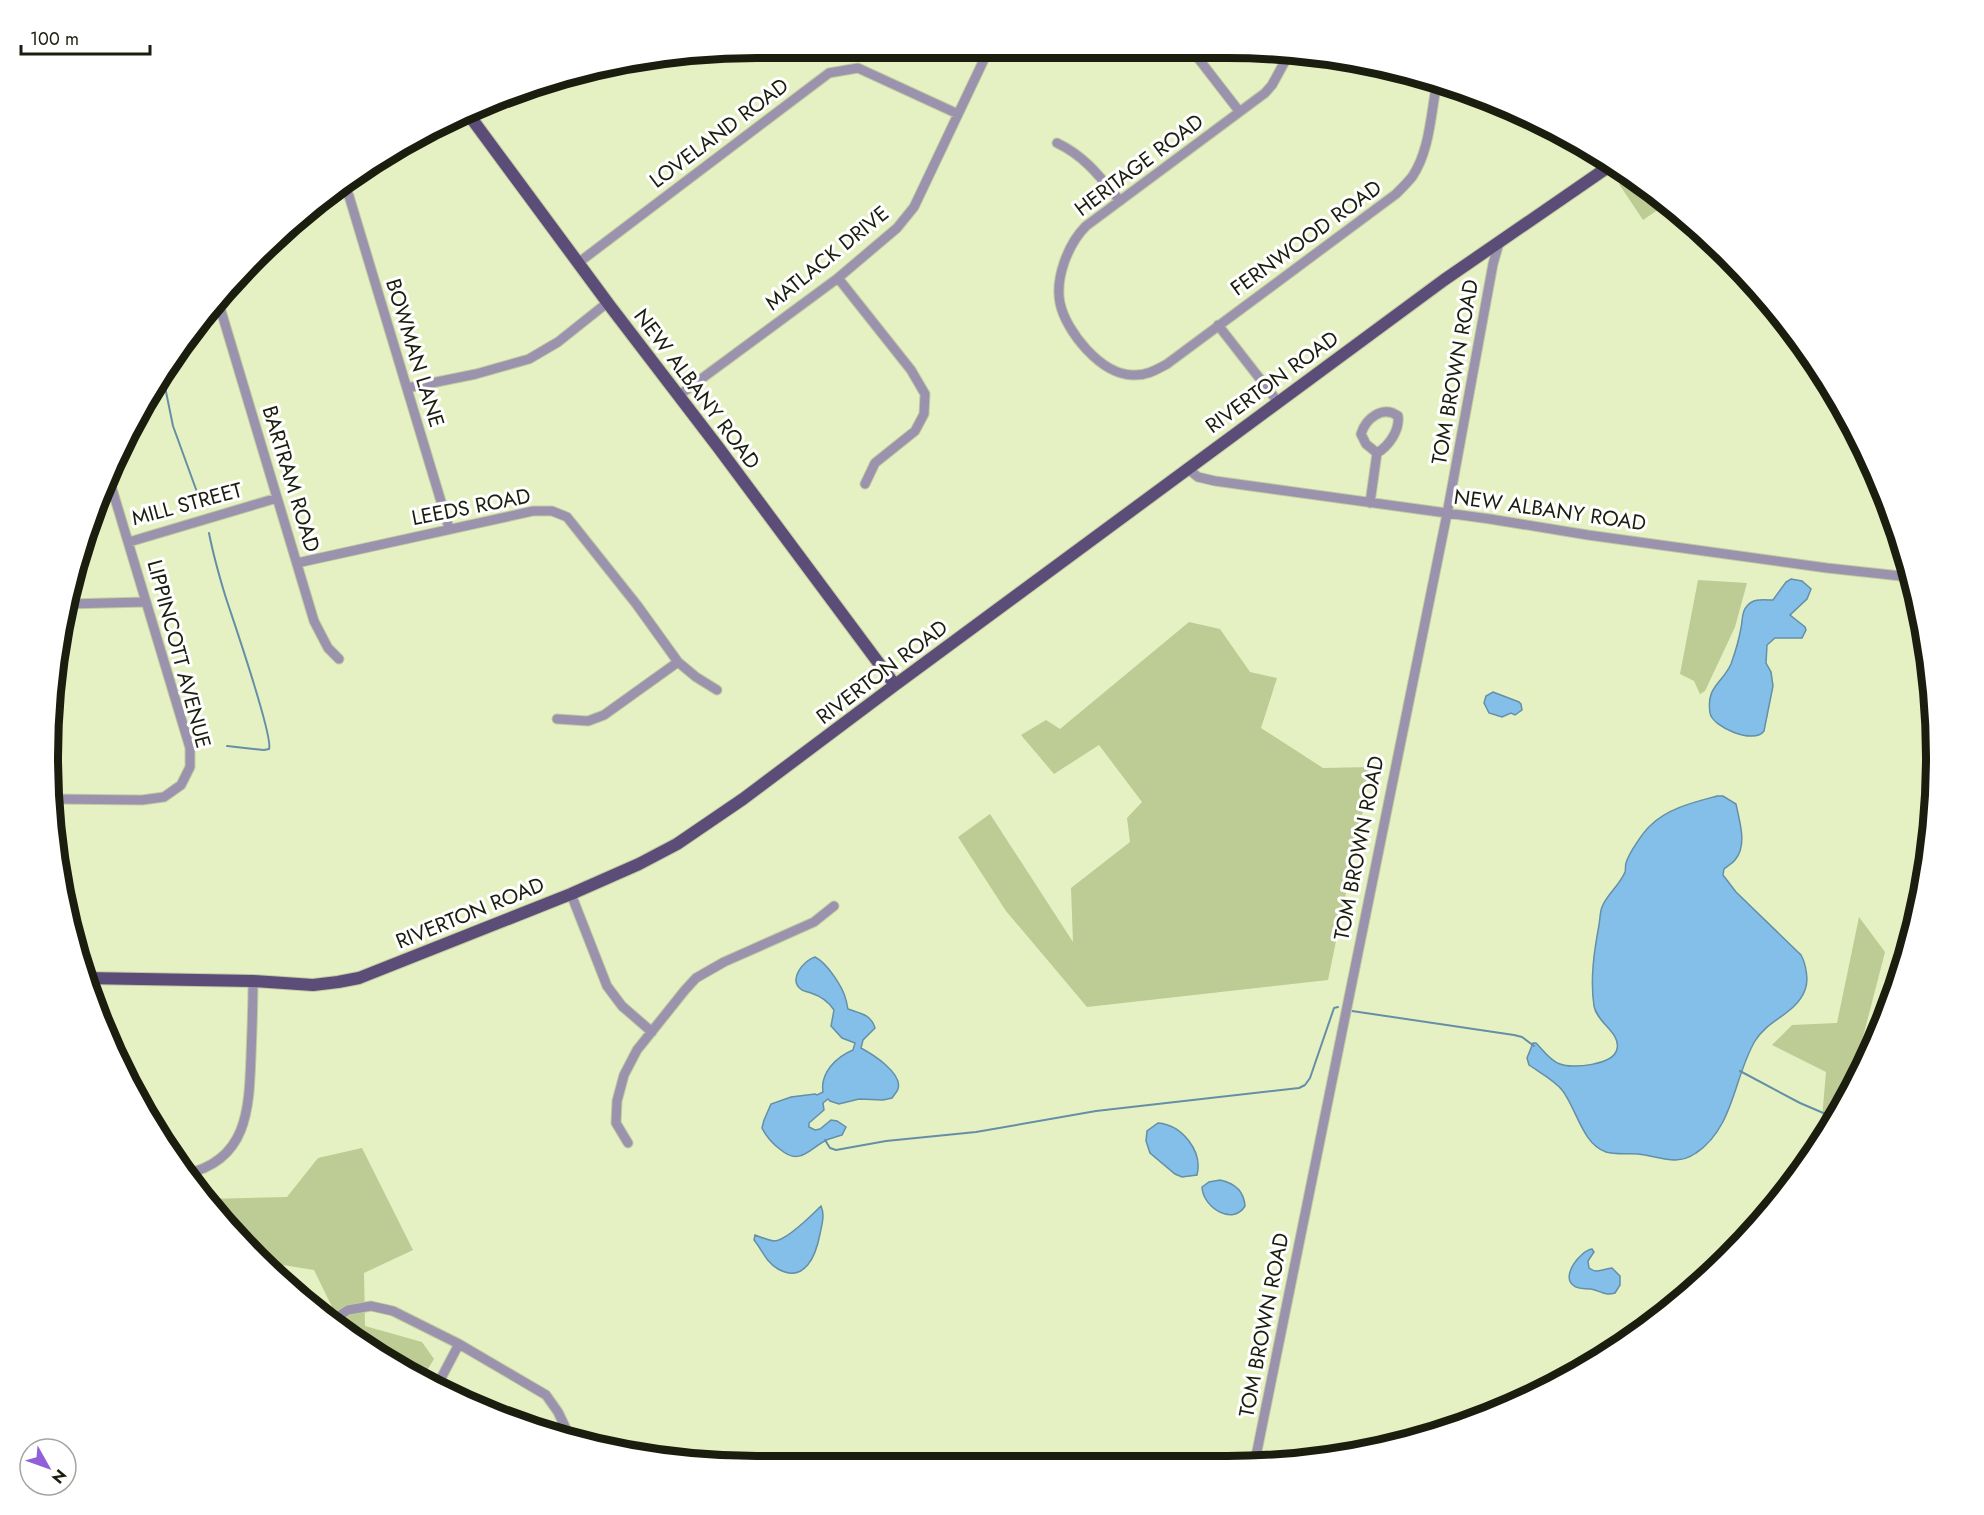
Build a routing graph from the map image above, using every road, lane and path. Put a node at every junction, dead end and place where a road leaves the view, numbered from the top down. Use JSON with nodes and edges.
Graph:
{"nodes":[{"id":1,"x":985,"y":58,"type":"edge"},
{"id":2,"x":1198,"y":58,"type":"edge"},
{"id":3,"x":1285,"y":61,"type":"edge"},
{"id":4,"x":1435,"y":91,"type":"edge"},
{"id":5,"x":1239,"y":111,"type":"junction"},
{"id":6,"x":958,"y":114,"type":"junction"},
{"id":7,"x":472,"y":120,"type":"edge"},
{"id":8,"x":1057,"y":143,"type":"dead end"},
{"id":9,"x":1604,"y":170,"type":"edge"},
{"id":10,"x":347,"y":192,"type":"edge"},
{"id":11,"x":1120,"y":201,"type":"junction"},
{"id":12,"x":1499,"y":243,"type":"junction"},
{"id":13,"x":578,"y":263,"type":"junction"},
{"id":14,"x":838,"y":278,"type":"junction"},
{"id":15,"x":607,"y":303,"type":"junction"},
{"id":16,"x":221,"y":310,"type":"edge"},
{"id":17,"x":1218,"y":325,"type":"junction"},
{"id":18,"x":406,"y":388,"type":"junction"},
{"id":19,"x":678,"y":396,"type":"junction"},
{"id":20,"x":1278,"y":402,"type":"junction"},
{"id":21,"x":1377,"y":453,"type":"junction"},
{"id":22,"x":1188,"y":469,"type":"junction"},
{"id":23,"x":865,"y":484,"type":"dead end"},
{"id":24,"x":112,"y":489,"type":"edge"},
{"id":25,"x":278,"y":498,"type":"junction"},
{"id":26,"x":1370,"y":503,"type":"junction"},
{"id":27,"x":1447,"y":514,"type":"junction"},
{"id":28,"x":449,"y":528,"type":"junction"},
{"id":29,"x":129,"y":542,"type":"junction"},
{"id":30,"x":297,"y":563,"type":"junction"},
{"id":31,"x":1902,"y":577,"type":"edge"},
{"id":32,"x":145,"y":602,"type":"junction"},
{"id":33,"x":76,"y":604,"type":"edge"},
{"id":34,"x":339,"y":659,"type":"dead end"},
{"id":35,"x":678,"y":662,"type":"junction"},
{"id":36,"x":895,"y":685,"type":"junction"},
{"id":37,"x":717,"y":690,"type":"dead end"},
{"id":38,"x":557,"y":719,"type":"dead end"},
{"id":39,"x":60,"y":799,"type":"edge"},
{"id":40,"x":571,"y":894,"type":"junction"},
{"id":41,"x":834,"y":906,"type":"dead end"},
{"id":42,"x":95,"y":978,"type":"edge"},
{"id":43,"x":253,"y":981,"type":"junction"},
{"id":44,"x":652,"y":1032,"type":"junction"},
{"id":45,"x":628,"y":1143,"type":"dead end"},
{"id":46,"x":195,"y":1172,"type":"edge"},
{"id":47,"x":338,"y":1316,"type":"edge"},
{"id":48,"x":459,"y":1344,"type":"junction"},
{"id":49,"x":440,"y":1380,"type":"edge"},
{"id":50,"x":566,"y":1429,"type":"edge"},
{"id":51,"x":1256,"y":1455,"type":"edge"}],
"edges":[{"from":1,"to":6,"type":"street","name":"MATLACK DRIVE"},
{"from":2,"to":5,"type":"street"},
{"from":3,"to":5,"type":"street","name":"HERITAGE ROAD"},
{"from":4,"to":17,"type":"street","name":"FERNWOOD ROAD"},
{"from":5,"to":11,"type":"street","name":"HERITAGE ROAD"},
{"from":6,"to":13,"type":"street","name":"LOVELAND ROAD"},
{"from":6,"to":14,"type":"street","name":"MATLACK DRIVE"},
{"from":7,"to":13,"type":"main road","name":"NEW ALBANY ROAD"},
{"from":8,"to":11,"type":"street"},
{"from":9,"to":12,"type":"main road","name":"RIVERTON ROAD"},
{"from":10,"to":18,"type":"street","name":"BOWMAN LANE"},
{"from":11,"to":17,"type":"street","name":"HERITAGE ROAD"},
{"from":12,"to":20,"type":"main road","name":"RIVERTON ROAD"},
{"from":12,"to":27,"type":"street","name":"TOM BROWN ROAD"},
{"from":13,"to":15,"type":"main road","name":"NEW ALBANY ROAD"},
{"from":14,"to":19,"type":"street","name":"MATLACK DRIVE"},
{"from":14,"to":23,"type":"street"},
{"from":15,"to":18,"type":"street"},
{"from":15,"to":19,"type":"main road","name":"NEW ALBANY ROAD"},
{"from":16,"to":25,"type":"street","name":"BARTRAM ROAD"},
{"from":17,"to":20,"type":"street"},
{"from":18,"to":28,"type":"street","name":"BOWMAN LANE"},
{"from":19,"to":36,"type":"main road","name":"NEW ALBANY ROAD"},
{"from":20,"to":22,"type":"main road","name":"RIVERTON ROAD"},
{"from":21,"to":21,"type":"street"},
{"from":21,"to":26,"type":"street"},
{"from":22,"to":26,"type":"street","name":"NEW ALBANY ROAD"},
{"from":22,"to":36,"type":"main road","name":"RIVERTON ROAD"},
{"from":24,"to":29,"type":"street","name":"MILL STREET"},
{"from":25,"to":29,"type":"street","name":"MILL STREET"},
{"from":25,"to":30,"type":"street","name":"BARTRAM ROAD"},
{"from":26,"to":27,"type":"street","name":"NEW ALBANY ROAD"},
{"from":27,"to":31,"type":"street","name":"NEW ALBANY ROAD"},
{"from":27,"to":51,"type":"street","name":"TOM BROWN ROAD"},
{"from":28,"to":30,"type":"street","name":"LEEDS ROAD"},
{"from":28,"to":35,"type":"street","name":"LEEDS ROAD"},
{"from":29,"to":32,"type":"street","name":"LIPPINCOTT AVENUE"},
{"from":30,"to":34,"type":"street","name":"BARTRAM ROAD"},
{"from":32,"to":33,"type":"street"},
{"from":32,"to":39,"type":"street","name":"LIPPINCOTT AVENUE"},
{"from":35,"to":37,"type":"street","name":"LEEDS ROAD"},
{"from":35,"to":38,"type":"street"},
{"from":36,"to":40,"type":"main road","name":"RIVERTON ROAD"},
{"from":40,"to":43,"type":"main road","name":"RIVERTON ROAD"},
{"from":40,"to":44,"type":"street"},
{"from":41,"to":44,"type":"street"},
{"from":42,"to":43,"type":"main road","name":"RIVERTON ROAD"},
{"from":43,"to":46,"type":"street"},
{"from":44,"to":45,"type":"street"},
{"from":47,"to":48,"type":"street"},
{"from":48,"to":49,"type":"street"},
{"from":48,"to":50,"type":"street"}]}
